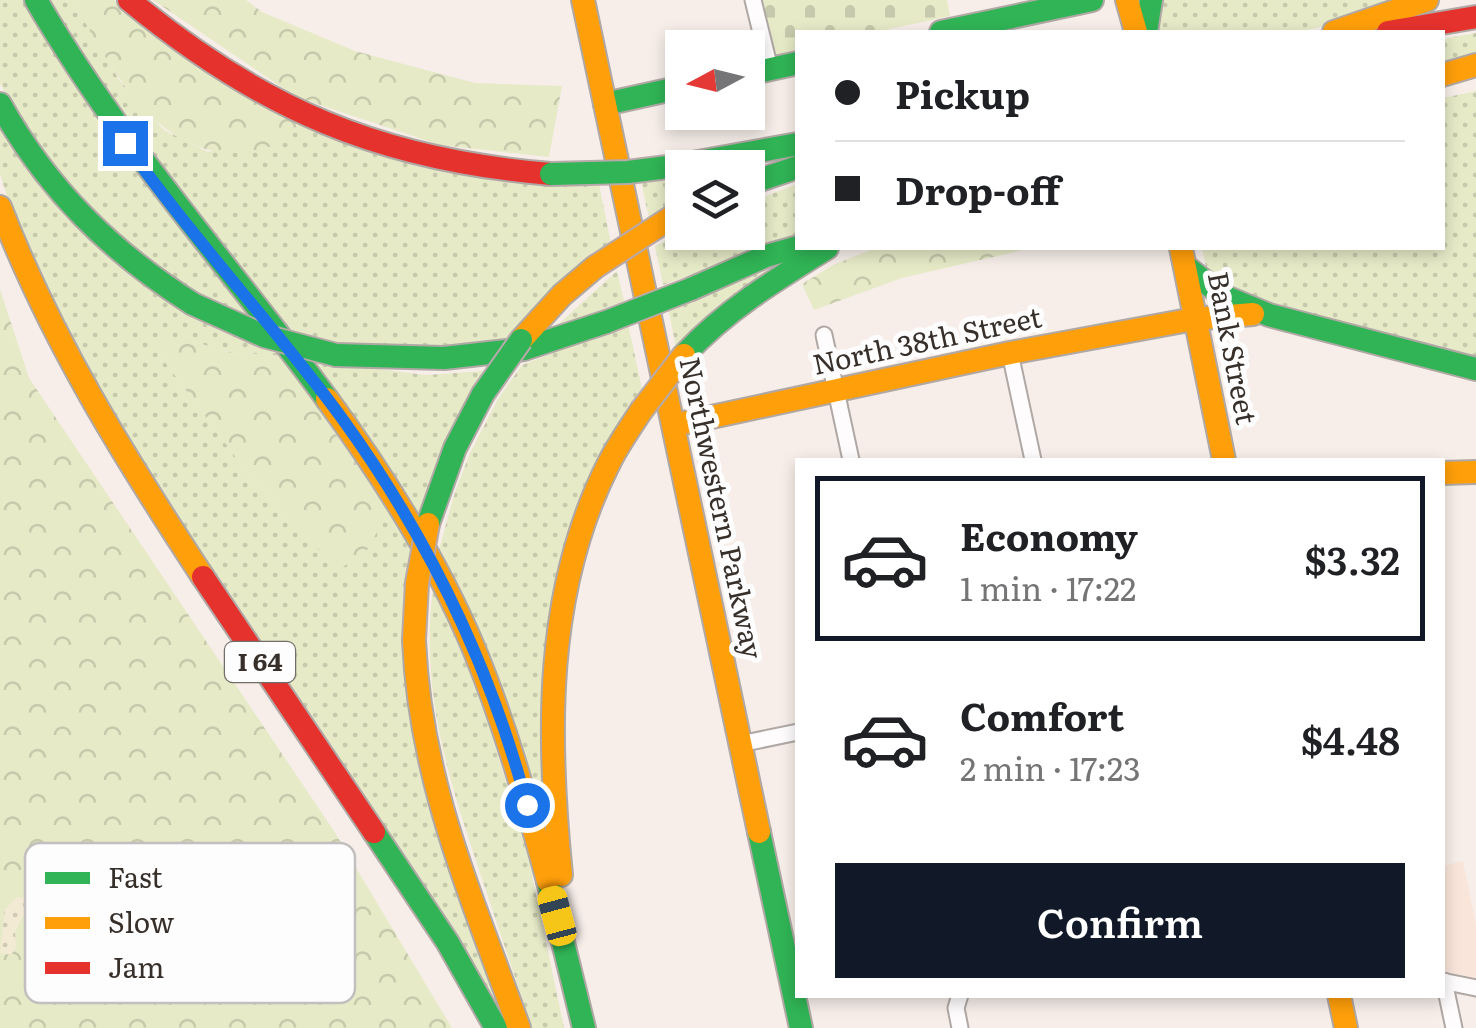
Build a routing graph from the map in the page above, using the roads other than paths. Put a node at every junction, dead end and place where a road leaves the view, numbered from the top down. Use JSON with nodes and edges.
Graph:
{"nodes":[{"id":1,"x":28,"y":0,"type":"edge"},
{"id":2,"x":36,"y":0,"type":"edge"},
{"id":3,"x":129,"y":0,"type":"edge"},
{"id":4,"x":583,"y":0,"type":"edge"},
{"id":5,"x":753,"y":0,"type":"edge"},
{"id":6,"x":1092,"y":0,"type":"edge"},
{"id":7,"x":1128,"y":0,"type":"edge"},
{"id":8,"x":1151,"y":0,"type":"edge"},
{"id":9,"x":1428,"y":0,"type":"edge"},
{"id":10,"x":1476,"y":17,"type":"edge"},
{"id":11,"x":756,"y":30,"type":"edge"},
{"id":12,"x":950,"y":30,"type":"edge"},
{"id":13,"x":1136,"y":30,"type":"edge"},
{"id":14,"x":1146,"y":30,"type":"edge"},
{"id":15,"x":1340,"y":30,"type":"edge"},
{"id":16,"x":1400,"y":30,"type":"edge"},
{"id":17,"x":795,"y":64,"type":"edge"},
{"id":18,"x":1476,"y":66,"type":"edge"},
{"id":19,"x":765,"y":71,"type":"edge"},
{"id":20,"x":1445,"y":75,"type":"edge"},
{"id":21,"x":1445,"y":76,"type":"edge"},
{"id":22,"x":1476,"y":80,"type":"edge"},
{"id":23,"x":665,"y":92,"type":"edge"},
{"id":24,"x":0,"y":104,"type":"edge"},
{"id":25,"x":605,"y":104,"type":"junction"},
{"id":26,"x":795,"y":145,"type":"edge"},
{"id":27,"x":795,"y":168,"type":"edge"},
{"id":28,"x":765,"y":178,"type":"edge"},
{"id":29,"x":0,"y":207,"type":"edge"},
{"id":30,"x":665,"y":223,"type":"edge"},
{"id":31,"x":795,"y":248,"type":"edge"},
{"id":32,"x":824,"y":250,"type":"edge"},
{"id":33,"x":1183,"y":257,"type":"edge"},
{"id":34,"x":1269,"y":315,"type":"junction"},
{"id":35,"x":1194,"y":318,"type":"junction"},
{"id":36,"x":824,"y":335,"type":"dead end"},
{"id":37,"x":1010,"y":354,"type":"junction"},
{"id":38,"x":1476,"y":369,"type":"edge"},
{"id":39,"x":836,"y":391,"type":"junction"},
{"id":40,"x":674,"y":425,"type":"junction"},
{"id":41,"x":851,"y":458,"type":"edge"},
{"id":42,"x":1033,"y":458,"type":"edge"},
{"id":43,"x":1224,"y":458,"type":"edge"},
{"id":44,"x":1476,"y":472,"type":"edge"},
{"id":45,"x":1445,"y":473,"type":"edge"},
{"id":46,"x":795,"y":733,"type":"edge"},
{"id":47,"x":740,"y":744,"type":"junction"},
{"id":48,"x":573,"y":976,"type":"junction"},
{"id":49,"x":1445,"y":981,"type":"edge"},
{"id":50,"x":1476,"y":988,"type":"edge"},
{"id":51,"x":1445,"y":990,"type":"edge"},
{"id":52,"x":959,"y":998,"type":"edge"},
{"id":53,"x":1340,"y":998,"type":"edge"},
{"id":54,"x":496,"y":1028,"type":"edge"},
{"id":55,"x":519,"y":1028,"type":"edge"},
{"id":56,"x":575,"y":1028,"type":"edge"},
{"id":57,"x":584,"y":1028,"type":"edge"},
{"id":58,"x":801,"y":1028,"type":"edge"},
{"id":59,"x":960,"y":1028,"type":"edge"},
{"id":60,"x":1346,"y":1028,"type":"edge"},
{"id":61,"x":1454,"y":1028,"type":"edge"}],
"edges":[{"from":1,"to":56,"type":"main road"},
{"from":2,"to":48,"type":"main road"},
{"from":3,"to":26,"type":"main road","bridge":true},
{"from":4,"to":25,"type":"main road","name":"Northwestern Parkway"},
{"from":5,"to":11,"type":"street"},
{"from":6,"to":12,"type":"main road"},
{"from":7,"to":13,"type":"main road"},
{"from":8,"to":14,"type":"main road"},
{"from":9,"to":15,"type":"main road"},
{"from":10,"to":16,"type":"main road"},
{"from":17,"to":19,"type":"main road"},
{"from":18,"to":20,"type":"main road"},
{"from":21,"to":22,"type":"main road"},
{"from":23,"to":25,"type":"main road"},
{"from":24,"to":31,"type":"main road","bridge":true},
{"from":25,"to":40,"type":"main road","name":"Northwestern Parkway"},
{"from":27,"to":28,"type":"main road"},
{"from":29,"to":54,"type":"main road","number":"I 64"},
{"from":30,"to":55,"type":"main road","bridge":true},
{"from":32,"to":48,"type":"main road","bridge":true},
{"from":33,"to":34,"type":"main road"},
{"from":33,"to":35,"type":"main road","name":"Bank Street"},
{"from":34,"to":35,"type":"main road","name":"North 38th Street"},
{"from":34,"to":38,"type":"main road"},
{"from":35,"to":37,"type":"main road","name":"North 38th Street"},
{"from":35,"to":43,"type":"main road","name":"Bank Street"},
{"from":36,"to":39,"type":"street"},
{"from":37,"to":39,"type":"main road","name":"North 38th Street"},
{"from":37,"to":42,"type":"street"},
{"from":39,"to":40,"type":"main road","name":"North 38th Street"},
{"from":39,"to":41,"type":"street"},
{"from":40,"to":47,"type":"main road","name":"Northwestern Parkway"},
{"from":44,"to":45,"type":"main road"},
{"from":46,"to":47,"type":"street"},
{"from":47,"to":58,"type":"main road","name":"Northwestern Parkway"},
{"from":48,"to":57,"type":"main road"},
{"from":49,"to":50,"type":"street"},
{"from":51,"to":61,"type":"street"},
{"from":52,"to":59,"type":"street"},
{"from":53,"to":60,"type":"main road"}]}
